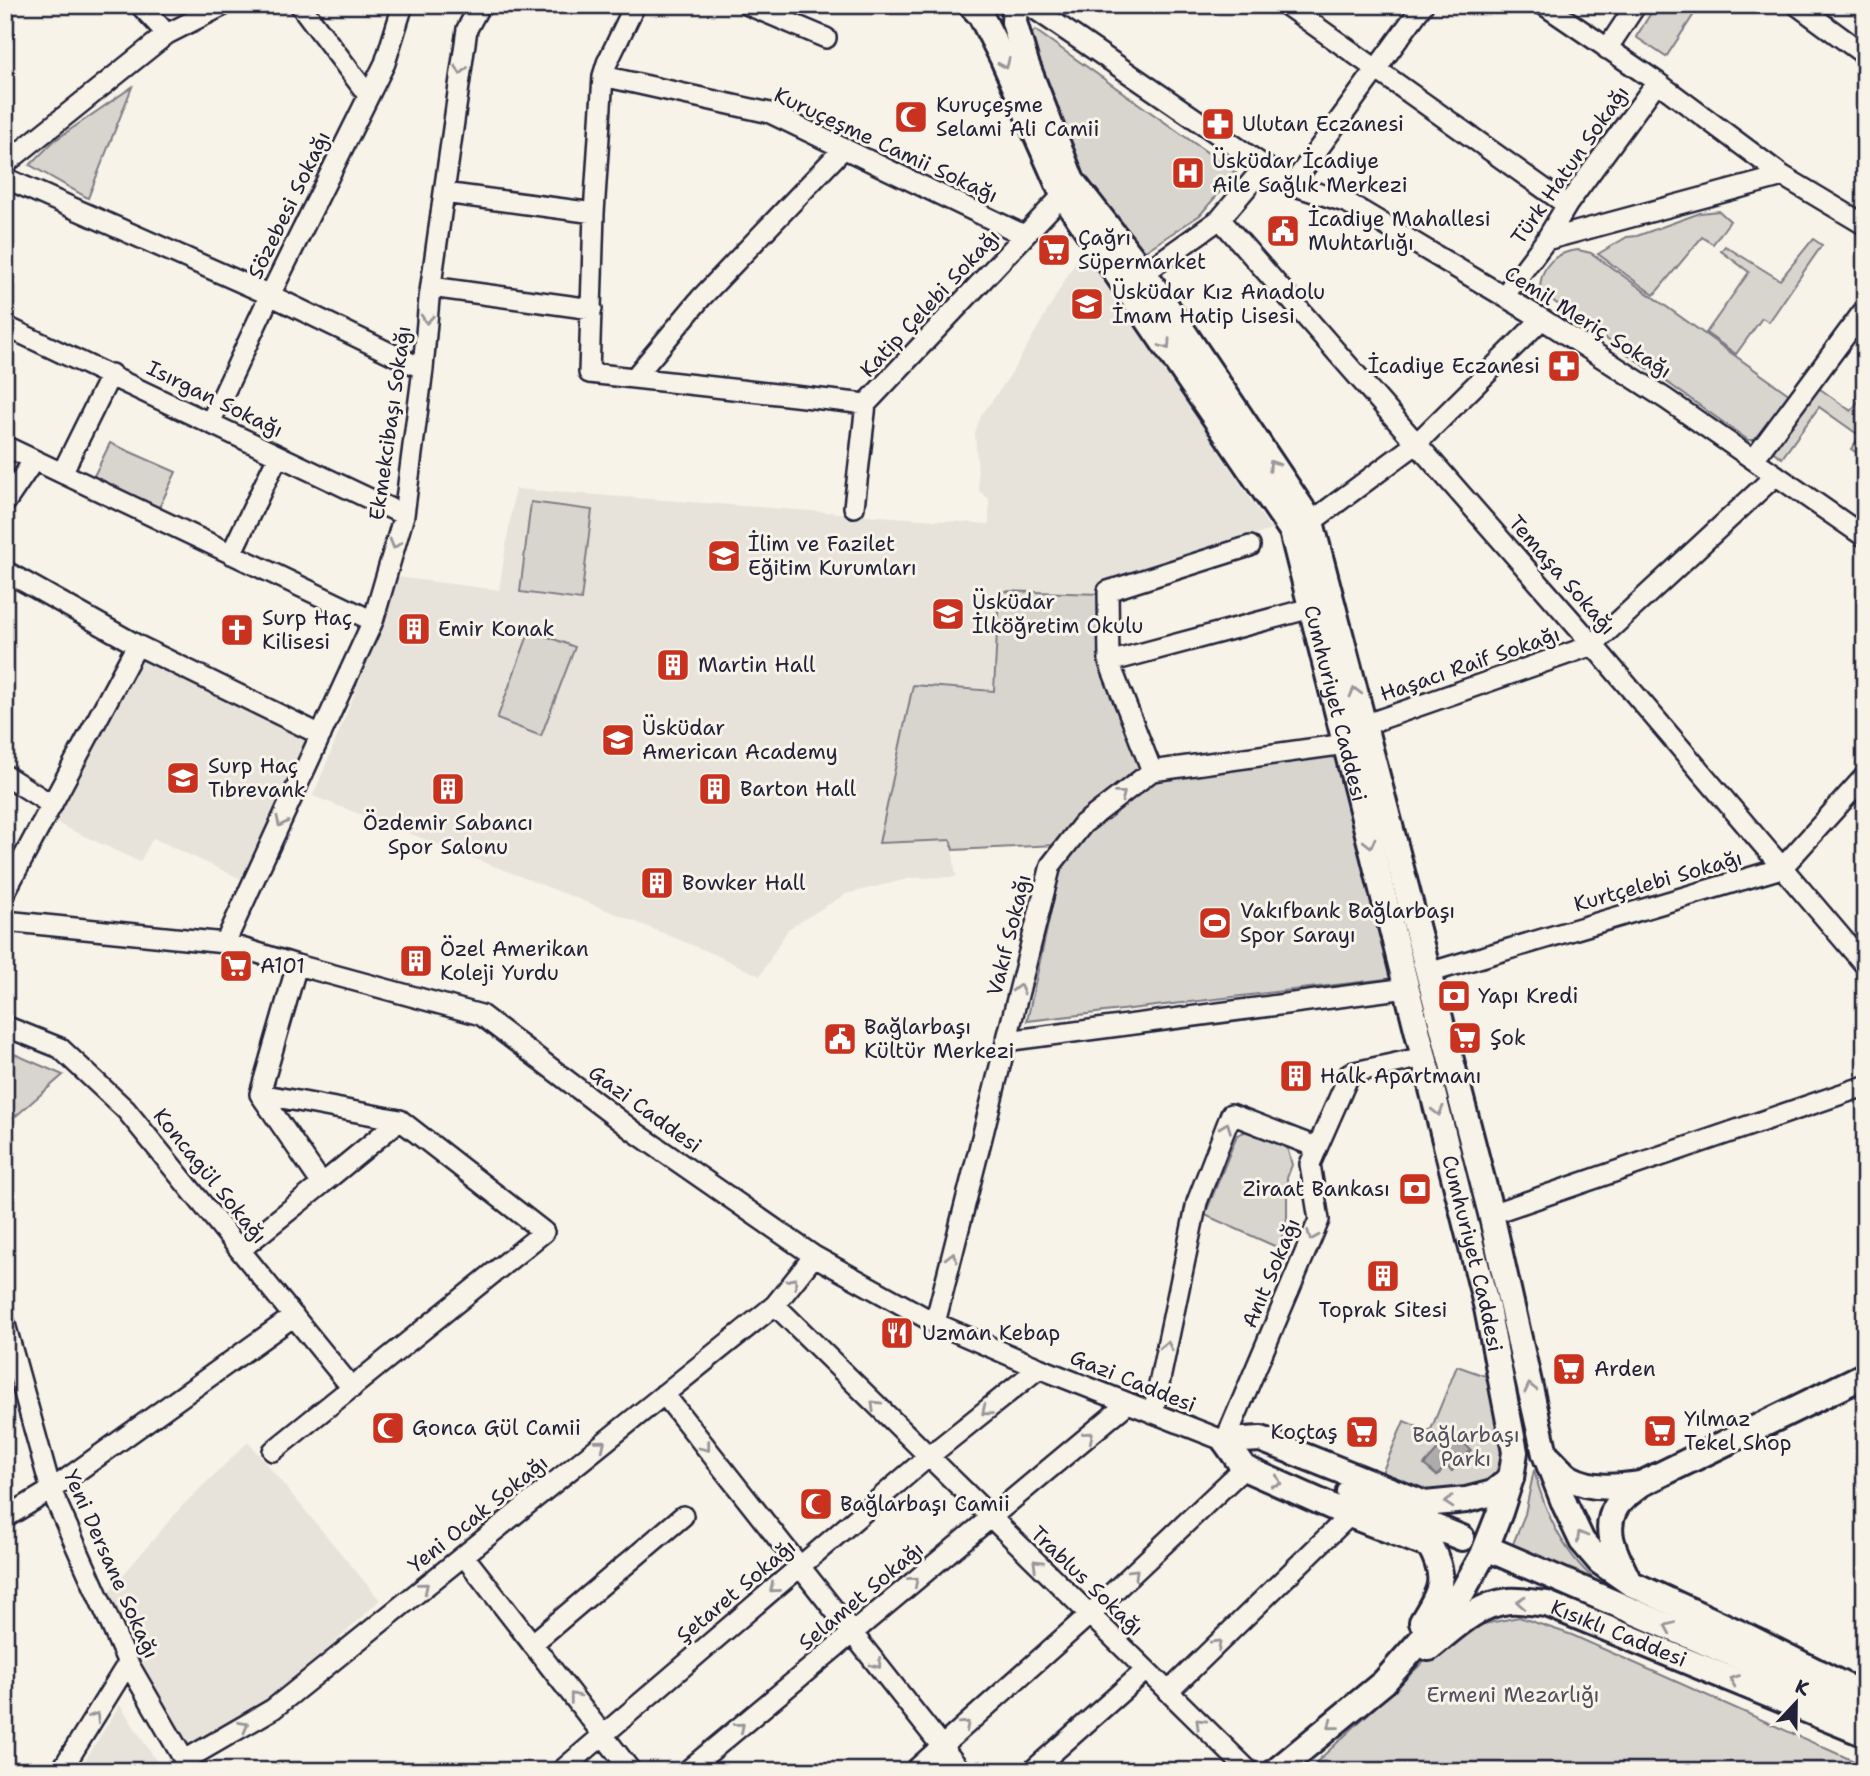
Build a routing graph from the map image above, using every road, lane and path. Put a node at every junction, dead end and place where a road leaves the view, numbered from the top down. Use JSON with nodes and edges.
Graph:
{"nodes":[{"id":1,"x":140,"y":5,"type":"edge"},
{"id":2,"x":224,"y":5,"type":"edge"},
{"id":3,"x":300,"y":5,"type":"edge"},
{"id":4,"x":403,"y":5,"type":"edge"},
{"id":5,"x":480,"y":5,"type":"edge"},
{"id":6,"x":635,"y":5,"type":"edge"},
{"id":7,"x":748,"y":5,"type":"edge"},
{"id":8,"x":971,"y":5,"type":"edge"},
{"id":9,"x":1015,"y":5,"type":"edge"},
{"id":10,"x":1029,"y":5,"type":"edge"},
{"id":11,"x":1286,"y":5,"type":"edge"},
{"id":12,"x":1423,"y":5,"type":"edge"},
{"id":13,"x":1544,"y":5,"type":"edge"},
{"id":14,"x":1636,"y":5,"type":"edge"},
{"id":15,"x":1797,"y":5,"type":"edge"},
{"id":16,"x":167,"y":34,"type":"junction"},
{"id":17,"x":826,"y":37,"type":"dead end"},
{"id":18,"x":1607,"y":49,"type":"junction"},
{"id":19,"x":1865,"y":55,"type":"edge"},
{"id":20,"x":1377,"y":71,"type":"junction"},
{"id":21,"x":603,"y":76,"type":"junction"},
{"id":22,"x":1657,"y":82,"type":"junction"},
{"id":23,"x":368,"y":95,"type":"junction"},
{"id":24,"x":844,"y":148,"type":"junction"},
{"id":25,"x":5,"y":164,"type":"edge"},
{"id":26,"x":1265,"y":166,"type":"junction"},
{"id":27,"x":1783,"y":176,"type":"junction"},
{"id":28,"x":5,"y":178,"type":"edge"},
{"id":29,"x":1292,"y":185,"type":"junction"},
{"id":30,"x":1068,"y":188,"type":"junction"},
{"id":31,"x":444,"y":192,"type":"junction"},
{"id":32,"x":1567,"y":205,"type":"junction"},
{"id":33,"x":594,"y":213,"type":"junction"},
{"id":34,"x":1220,"y":219,"type":"junction"},
{"id":35,"x":1865,"y":225,"type":"edge"},
{"id":36,"x":1024,"y":235,"type":"junction"},
{"id":37,"x":1546,"y":240,"type":"junction"},
{"id":38,"x":1144,"y":272,"type":"junction"},
{"id":39,"x":430,"y":287,"type":"junction"},
{"id":40,"x":270,"y":295,"type":"junction"},
{"id":41,"x":1504,"y":296,"type":"junction"},
{"id":42,"x":592,"y":309,"type":"junction"},
{"id":43,"x":1865,"y":309,"type":"edge"},
{"id":44,"x":1542,"y":319,"type":"junction"},
{"id":45,"x":5,"y":326,"type":"edge"},
{"id":46,"x":422,"y":369,"type":"junction"},
{"id":47,"x":111,"y":374,"type":"junction"},
{"id":48,"x":635,"y":377,"type":"junction"},
{"id":49,"x":866,"y":404,"type":"junction"},
{"id":50,"x":210,"y":423,"type":"junction"},
{"id":51,"x":1416,"y":443,"type":"junction"},
{"id":52,"x":5,"y":446,"type":"edge"},
{"id":53,"x":278,"y":456,"type":"junction"},
{"id":54,"x":1754,"y":459,"type":"junction"},
{"id":55,"x":34,"y":460,"type":"junction"},
{"id":56,"x":62,"y":473,"type":"junction"},
{"id":57,"x":1776,"y":475,"type":"junction"},
{"id":58,"x":5,"y":503,"type":"edge"},
{"id":59,"x":854,"y":507,"type":"dead end"},
{"id":60,"x":404,"y":515,"type":"junction"},
{"id":61,"x":1301,"y":527,"type":"junction"},
{"id":62,"x":1865,"y":537,"type":"edge"},
{"id":63,"x":1250,"y":546,"type":"dead end"},
{"id":64,"x":232,"y":554,"type":"junction"},
{"id":65,"x":5,"y":570,"type":"edge"},
{"id":66,"x":1311,"y":608,"type":"junction"},
{"id":67,"x":373,"y":621,"type":"junction"},
{"id":68,"x":137,"y":645,"type":"junction"},
{"id":69,"x":1593,"y":645,"type":"junction"},
{"id":70,"x":1109,"y":662,"type":"junction"},
{"id":71,"x":321,"y":735,"type":"junction"},
{"id":72,"x":1359,"y":736,"type":"junction"},
{"id":73,"x":1152,"y":771,"type":"junction"},
{"id":74,"x":5,"y":775,"type":"edge"},
{"id":75,"x":1865,"y":776,"type":"edge"},
{"id":76,"x":51,"y":805,"type":"junction"},
{"id":77,"x":1782,"y":868,"type":"junction"},
{"id":78,"x":5,"y":892,"type":"edge"},
{"id":79,"x":5,"y":921,"type":"edge"},
{"id":80,"x":225,"y":943,"type":"junction"},
{"id":81,"x":297,"y":965,"type":"junction"},
{"id":82,"x":1865,"y":965,"type":"edge"},
{"id":83,"x":1428,"y":973,"type":"junction"},
{"id":84,"x":1407,"y":988,"type":"junction"},
{"id":85,"x":5,"y":1026,"type":"edge"},
{"id":86,"x":1006,"y":1041,"type":"junction"},
{"id":87,"x":1424,"y":1057,"type":"junction"},
{"id":88,"x":1865,"y":1086,"type":"edge"},
{"id":89,"x":260,"y":1094,"type":"junction"},
{"id":90,"x":400,"y":1120,"type":"junction"},
{"id":91,"x":1316,"y":1147,"type":"junction"},
{"id":92,"x":322,"y":1184,"type":"junction"},
{"id":93,"x":1491,"y":1214,"type":"junction"},
{"id":94,"x":240,"y":1250,"type":"junction"},
{"id":95,"x":814,"y":1256,"type":"junction"},
{"id":96,"x":775,"y":1305,"type":"junction"},
{"id":97,"x":294,"y":1316,"type":"junction"},
{"id":98,"x":935,"y":1323,"type":"junction"},
{"id":99,"x":5,"y":1324,"type":"edge"},
{"id":100,"x":1039,"y":1368,"type":"junction"},
{"id":101,"x":1865,"y":1375,"type":"edge"},
{"id":102,"x":352,"y":1388,"type":"junction"},
{"id":103,"x":664,"y":1394,"type":"junction"},
{"id":104,"x":1128,"y":1403,"type":"junction"},
{"id":105,"x":1153,"y":1413,"type":"junction"},
{"id":106,"x":1225,"y":1441,"type":"junction"},
{"id":107,"x":273,"y":1451,"type":"dead end"},
{"id":108,"x":1545,"y":1454,"type":"junction"},
{"id":109,"x":928,"y":1457,"type":"junction"},
{"id":110,"x":1244,"y":1468,"type":"junction"},
{"id":111,"x":1511,"y":1478,"type":"junction"},
{"id":112,"x":1641,"y":1484,"type":"junction"},
{"id":113,"x":51,"y":1490,"type":"junction"},
{"id":114,"x":1350,"y":1515,"type":"junction"},
{"id":115,"x":683,"y":1517,"type":"dead end"},
{"id":116,"x":5,"y":1518,"type":"edge"},
{"id":117,"x":990,"y":1518,"type":"junction"},
{"id":118,"x":1462,"y":1538,"type":"dead end"},
{"id":119,"x":1496,"y":1552,"type":"dead end"},
{"id":120,"x":464,"y":1556,"type":"junction"},
{"id":121,"x":800,"y":1566,"type":"junction"},
{"id":122,"x":1629,"y":1583,"type":"junction"},
{"id":123,"x":1089,"y":1615,"type":"junction"},
{"id":124,"x":852,"y":1633,"type":"junction"},
{"id":125,"x":532,"y":1644,"type":"junction"},
{"id":126,"x":128,"y":1663,"type":"junction"},
{"id":127,"x":1146,"y":1670,"type":"junction"},
{"id":128,"x":1384,"y":1682,"type":"junction"},
{"id":129,"x":1168,"y":1692,"type":"junction"},
{"id":130,"x":1865,"y":1696,"type":"edge"},
{"id":131,"x":1865,"y":1716,"type":"edge"},
{"id":132,"x":1865,"y":1734,"type":"edge"},
{"id":133,"x":603,"y":1735,"type":"junction"},
{"id":134,"x":942,"y":1746,"type":"junction"},
{"id":135,"x":188,"y":1765,"type":"edge"},
{"id":136,"x":61,"y":1771,"type":"edge"},
{"id":137,"x":561,"y":1771,"type":"edge"},
{"id":138,"x":631,"y":1771,"type":"edge"},
{"id":139,"x":687,"y":1771,"type":"edge"},
{"id":140,"x":914,"y":1771,"type":"edge"},
{"id":141,"x":961,"y":1771,"type":"edge"},
{"id":142,"x":1032,"y":1771,"type":"edge"},
{"id":143,"x":1249,"y":1771,"type":"edge"},
{"id":144,"x":1276,"y":1771,"type":"edge"}],
"edges":[{"from":1,"to":16,"type":"street"},
{"from":2,"to":16,"type":"street"},
{"from":3,"to":23,"type":"street"},
{"from":4,"to":23,"type":"street","name":"Sözebesi Sokağı"},
{"from":5,"to":31,"type":"street","name":"Ekmekcibaşı Sokağı","one_way":true},
{"from":6,"to":21,"type":"street"},
{"from":7,"to":17,"type":"street"},
{"from":8,"to":30,"type":"main road","name":"Cumhuriyet Caddesi","one_way":true},
{"from":9,"to":30,"type":"main road","name":"Cumhuriyet Caddesi"},
{"from":10,"to":26,"type":"street","name":"Cemil Meriç Sokağı"},
{"from":11,"to":20,"type":"street"},
{"from":12,"to":20,"type":"street"},
{"from":13,"to":18,"type":"street","name":"Türk Hatun Sokağı"},
{"from":14,"to":18,"type":"street"},
{"from":15,"to":19,"type":"street"},
{"from":16,"to":25,"type":"street"},
{"from":18,"to":22,"type":"street","name":"Türk Hatun Sokağı"},
{"from":20,"to":29,"type":"street"},
{"from":20,"to":32,"type":"street"},
{"from":21,"to":24,"type":"street","name":"Kuruçeşme Camii Sokağı"},
{"from":21,"to":33,"type":"street"},
{"from":22,"to":27,"type":"street"},
{"from":22,"to":32,"type":"street","name":"Türk Hatun Sokağı"},
{"from":23,"to":40,"type":"street","name":"Sözebesi Sokağı"},
{"from":24,"to":36,"type":"street","name":"Kuruçeşme Camii Sokağı"},
{"from":24,"to":48,"type":"street"},
{"from":26,"to":29,"type":"street","name":"Cemil Meriç Sokağı"},
{"from":26,"to":34,"type":"street"},
{"from":27,"to":35,"type":"street"},
{"from":27,"to":37,"type":"street"},
{"from":28,"to":40,"type":"street"},
{"from":29,"to":41,"type":"street","name":"Cemil Meriç Sokağı"},
{"from":30,"to":36,"type":"street","name":"Katip Çelebi Sokağı"},
{"from":30,"to":38,"type":"main road","name":"Cumhuriyet Caddesi"},
{"from":30,"to":61,"type":"main road","name":"Cumhuriyet Caddesi","one_way":true},
{"from":31,"to":33,"type":"street"},
{"from":31,"to":39,"type":"street","name":"Ekmekcibaşı Sokağı"},
{"from":32,"to":37,"type":"street","name":"Türk Hatun Sokağı"},
{"from":33,"to":42,"type":"street"},
{"from":34,"to":38,"type":"street"},
{"from":34,"to":51,"type":"street","name":"Temaşa Sokağı"},
{"from":36,"to":49,"type":"street","name":"Katip Çelebi Sokağı"},
{"from":37,"to":41,"type":"street","name":"Türk Hatun Sokağı"},
{"from":61,"to":38,"type":"main road","name":"Cumhuriyet Caddesi","one_way":true},
{"from":39,"to":42,"type":"street"},
{"from":39,"to":46,"type":"street","name":"Ekmekcibaşı Sokağı","one_way":true},
{"from":40,"to":46,"type":"street"},
{"from":40,"to":50,"type":"street","name":"Sözebesi Sokağı"},
{"from":41,"to":44,"type":"street","name":"Cemil Meriç Sokağı"},
{"from":42,"to":48,"type":"street","name":"Katip Çelebi Sokağı"},
{"from":43,"to":54,"type":"street"},
{"from":44,"to":51,"type":"street"},
{"from":44,"to":54,"type":"street","name":"Cemil Meriç Sokağı"},
{"from":45,"to":47,"type":"street","name":"Isırgan Sokağı"},
{"from":46,"to":60,"type":"street","name":"Ekmekcibaşı Sokağı"},
{"from":47,"to":50,"type":"street","name":"Isırgan Sokağı"},
{"from":47,"to":56,"type":"street"},
{"from":48,"to":49,"type":"street","name":"Katip Çelebi Sokağı"},
{"from":49,"to":59,"type":"street"},
{"from":50,"to":53,"type":"street","name":"Isırgan Sokağı"},
{"from":51,"to":61,"type":"street"},
{"from":51,"to":69,"type":"street","name":"Temaşa Sokağı"},
{"from":52,"to":55,"type":"street"},
{"from":53,"to":60,"type":"street","name":"Isırgan Sokağı"},
{"from":53,"to":64,"type":"street"},
{"from":54,"to":57,"type":"street","name":"Cemil Meriç Sokağı"},
{"from":55,"to":56,"type":"street"},
{"from":55,"to":58,"type":"street"},
{"from":56,"to":64,"type":"street"},
{"from":57,"to":62,"type":"street","name":"Cemil Meriç Sokağı"},
{"from":57,"to":69,"type":"street","name":"Haşacı Raif Sokağı"},
{"from":60,"to":67,"type":"street","name":"Ekmekcibaşı Sokağı","one_way":true},
{"from":61,"to":66,"type":"main road","name":"Cumhuriyet Caddesi"},
{"from":72,"to":61,"type":"main road","name":"Cumhuriyet Caddesi","one_way":true},
{"from":63,"to":70,"type":"street"},
{"from":64,"to":67,"type":"street"},
{"from":65,"to":68,"type":"street"},
{"from":66,"to":70,"type":"street"},
{"from":66,"to":72,"type":"main road","name":"Cumhuriyet Caddesi"},
{"from":67,"to":71,"type":"street","name":"Ekmekcibaşı Sokağı"},
{"from":68,"to":71,"type":"street"},
{"from":68,"to":76,"type":"street"},
{"from":69,"to":72,"type":"street","name":"Haşacı Raif Sokağı"},
{"from":69,"to":77,"type":"street","name":"Temaşa Sokağı"},
{"from":70,"to":73,"type":"street"},
{"from":71,"to":80,"type":"street","name":"Ekmekcibaşı Sokağı","one_way":true},
{"from":72,"to":73,"type":"street","name":"Vakıf Sokağı"},
{"from":72,"to":83,"type":"main road","name":"Cumhuriyet Caddesi"},
{"from":72,"to":84,"type":"main road","name":"Cumhuriyet Caddesi","one_way":true},
{"from":86,"to":73,"type":"street","name":"Vakıf Sokağı","one_way":true},
{"from":74,"to":76,"type":"street"},
{"from":75,"to":77,"type":"street"},
{"from":76,"to":78,"type":"street"},
{"from":77,"to":82,"type":"street","name":"Temaşa Sokağı"},
{"from":77,"to":83,"type":"street","name":"Kurtçelebi Sokağı"},
{"from":79,"to":80,"type":"street","name":"Gazi Caddesi"},
{"from":80,"to":81,"type":"street","name":"Gazi Caddesi"},
{"from":81,"to":89,"type":"street"},
{"from":81,"to":95,"type":"street","name":"Gazi Caddesi"},
{"from":83,"to":93,"type":"main road","name":"Cumhuriyet Caddesi"},
{"from":84,"to":86,"type":"street"},
{"from":84,"to":87,"type":"main road","name":"Cumhuriyet Caddesi"},
{"from":85,"to":94,"type":"street","name":"Koncagül Sokağı"},
{"from":98,"to":86,"type":"street","name":"Vakıf Sokağı","one_way":true},
{"from":87,"to":91,"type":"street","name":"Anıt Sokağı"},
{"from":87,"to":111,"type":"main road","name":"Cumhuriyet Caddesi","one_way":true},
{"from":88,"to":93,"type":"street"},
{"from":89,"to":90,"type":"street"},
{"from":89,"to":92,"type":"street"},
{"from":90,"to":92,"type":"street"},
{"from":90,"to":102,"type":"street"},
{"from":105,"to":91,"type":"street","one_way":true},
{"from":91,"to":106,"type":"street","name":"Anıt Sokağı","one_way":true},
{"from":92,"to":94,"type":"street"},
{"from":108,"to":93,"type":"main road","name":"Cumhuriyet Caddesi","one_way":true},
{"from":94,"to":97,"type":"street","name":"Koncagül Sokağı"},
{"from":96,"to":95,"type":"street","name":"Yeni Ocak Sokağı","one_way":true},
{"from":95,"to":98,"type":"street","name":"Gazi Caddesi"},
{"from":96,"to":103,"type":"street","name":"Yeni Ocak Sokağı"},
{"from":109,"to":96,"type":"street","name":"Trablus Sokağı","one_way":true},
{"from":97,"to":102,"type":"street","name":"Koncagül Sokağı"},
{"from":97,"to":113,"type":"street"},
{"from":98,"to":100,"type":"street","name":"Gazi Caddesi"},
{"from":99,"to":113,"type":"street","name":"Yeni Dersane Sokağı"},
{"from":100,"to":104,"type":"street","name":"Gazi Caddesi"},
{"from":100,"to":109,"type":"street","name":"Şetaret Sokağı","one_way":true},
{"from":101,"to":112,"type":"main road"},
{"from":102,"to":107,"type":"street"},
{"from":120,"to":103,"type":"street","name":"Yeni Ocak Sokağı","one_way":true},
{"from":103,"to":121,"type":"street","one_way":true},
{"from":104,"to":105,"type":"street","name":"Gazi Caddesi"},
{"from":117,"to":104,"type":"street","name":"Selamet Sokağı","one_way":true},
{"from":105,"to":106,"type":"street","name":"Gazi Caddesi"},
{"from":106,"to":110,"type":"main road"},
{"from":111,"to":106,"type":"main road","one_way":true},
{"from":106,"to":118,"type":"main road"},
{"from":108,"to":112,"type":"main road"},
{"from":122,"to":108,"type":"main road","one_way":true},
{"from":109,"to":117,"type":"street","name":"Trablus Sokağı"},
{"from":109,"to":121,"type":"street","name":"Şetaret Sokağı"},
{"from":110,"to":114,"type":"main road","one_way":true},
{"from":123,"to":110,"type":"street","one_way":true},
{"from":111,"to":128,"type":"main road","name":"Cumhuriyet Caddesi"},
{"from":112,"to":122,"type":"main road"},
{"from":113,"to":116,"type":"street"},
{"from":113,"to":126,"type":"street","name":"Yeni Dersane Sokağı"},
{"from":114,"to":128,"type":"main road"},
{"from":129,"to":114,"type":"street","one_way":true},
{"from":115,"to":125,"type":"street"},
{"from":123,"to":117,"type":"street","name":"Trablus Sokağı","one_way":true},
{"from":124,"to":117,"type":"street","name":"Selamet Sokağı","one_way":true},
{"from":131,"to":119,"type":"main road","one_way":true},
{"from":120,"to":125,"type":"street"},
{"from":135,"to":120,"type":"street","name":"Yeni Ocak Sokağı","one_way":true},
{"from":121,"to":124,"type":"street"},
{"from":121,"to":133,"type":"street","name":"Şetaret Sokağı","one_way":true},
{"from":122,"to":130,"type":"main road"},
{"from":123,"to":127,"type":"street","name":"Trablus Sokağı"},
{"from":134,"to":123,"type":"street","one_way":true},
{"from":124,"to":134,"type":"street","one_way":true},
{"from":139,"to":124,"type":"street","name":"Selamet Sokağı","one_way":true},
{"from":133,"to":125,"type":"street","one_way":true},
{"from":126,"to":135,"type":"street","name":"Yeni Dersane Sokağı"},
{"from":136,"to":126,"type":"street","one_way":true},
{"from":127,"to":129,"type":"street","name":"Trablus Sokağı"},
{"from":127,"to":142,"type":"street"},
{"from":132,"to":128,"type":"main road","name":"Kısıklı Caddesi","one_way":true},
{"from":128,"to":144,"type":"main road","one_way":true},
{"from":143,"to":129,"type":"street","name":"Trablus Sokağı","one_way":true},
{"from":133,"to":137,"type":"street","name":"Şetaret Sokağı"},
{"from":133,"to":138,"type":"street"},
{"from":134,"to":140,"type":"street"},
{"from":134,"to":141,"type":"street"}]}
